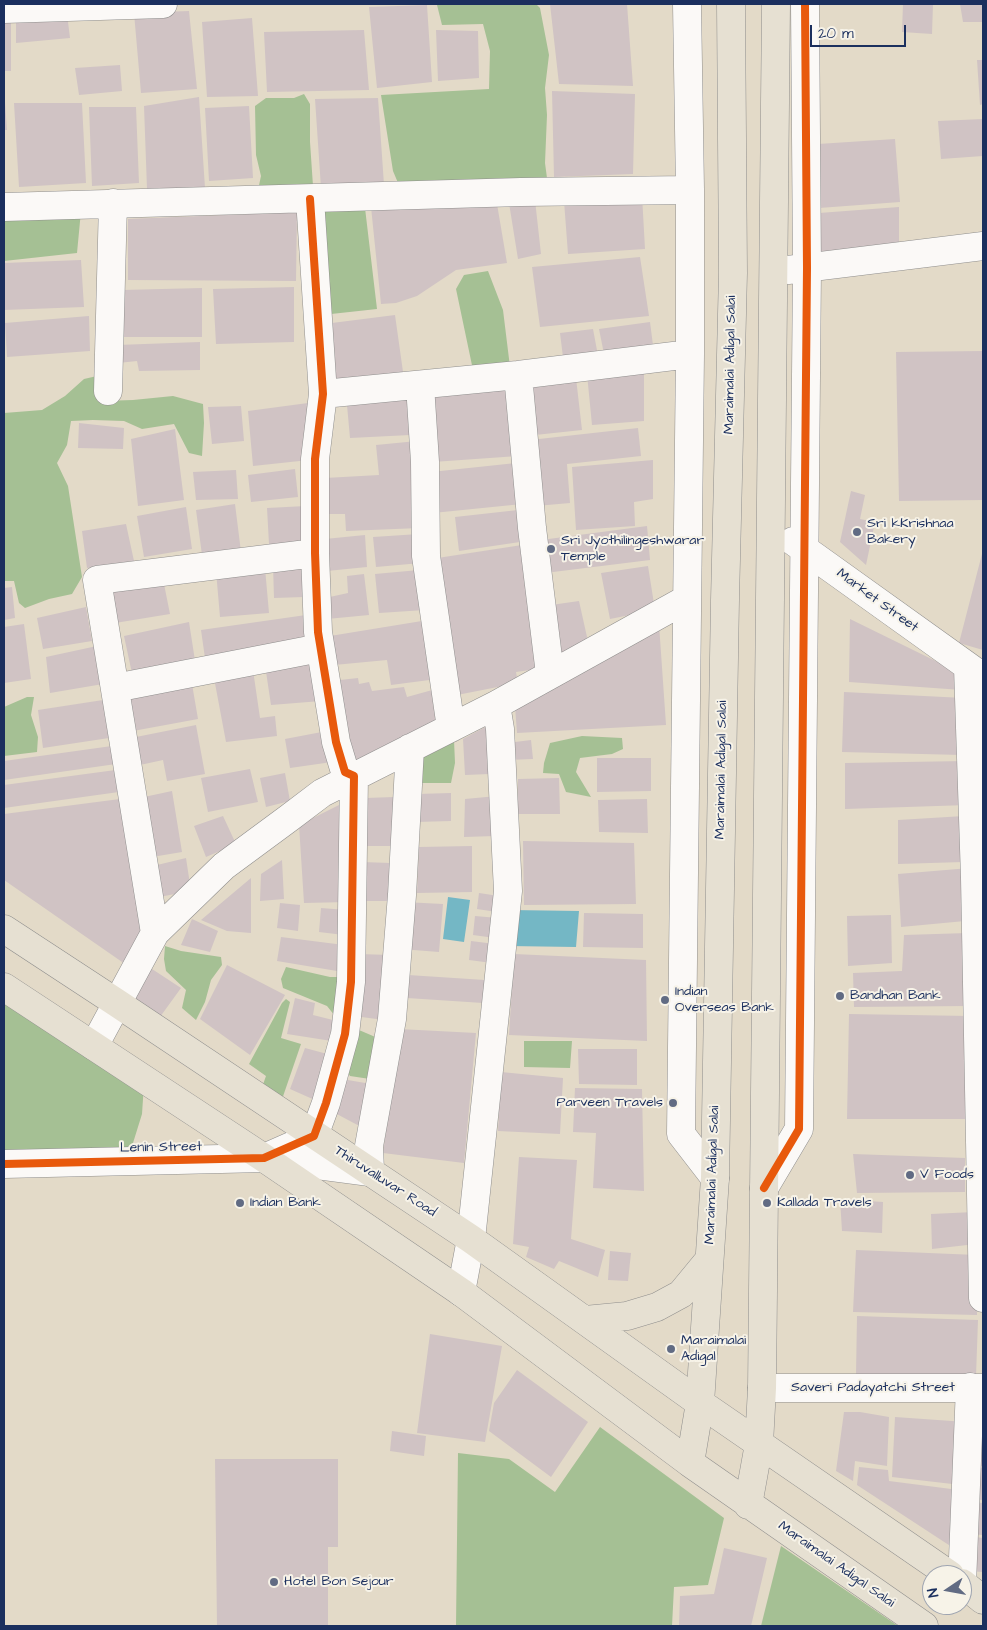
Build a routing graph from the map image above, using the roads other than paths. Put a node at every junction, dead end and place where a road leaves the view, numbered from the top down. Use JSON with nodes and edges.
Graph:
{"nodes":[{"id":1,"x":163,"y":4,"type":"edge"},
{"id":2,"x":687,"y":4,"type":"edge"},
{"id":3,"x":731,"y":4,"type":"edge"},
{"id":4,"x":776,"y":4,"type":"edge"},
{"id":5,"x":805,"y":4,"type":"edge"},
{"id":6,"x":4,"y":9,"type":"edge"},
{"id":7,"x":690,"y":190,"type":"junction"},
{"id":8,"x":310,"y":199,"type":"junction"},
{"id":9,"x":113,"y":203,"type":"junction"},
{"id":10,"x":4,"y":207,"type":"edge"},
{"id":11,"x":983,"y":246,"type":"edge"},
{"id":12,"x":806,"y":268,"type":"junction"},
{"id":13,"x":774,"y":271,"type":"junction"},
{"id":14,"x":690,"y":354,"type":"junction"},
{"id":15,"x":518,"y":375,"type":"junction"},
{"id":16,"x":420,"y":385,"type":"junction"},
{"id":17,"x":108,"y":391,"type":"dead end"},
{"id":18,"x":323,"y":394,"type":"junction"},
{"id":19,"x":771,"y":525,"type":"junction"},
{"id":20,"x":803,"y":548,"type":"junction"},
{"id":21,"x":315,"y":553,"type":"junction"},
{"id":22,"x":687,"y":599,"type":"junction"},
{"id":23,"x":320,"y":648,"type":"junction"},
{"id":24,"x":976,"y":672,"type":"edge"},
{"id":25,"x":550,"y":674,"type":"junction"},
{"id":26,"x":115,"y":688,"type":"junction"},
{"id":27,"x":496,"y":705,"type":"junction"},
{"id":28,"x":451,"y":728,"type":"junction"},
{"id":29,"x":410,"y":748,"type":"junction"},
{"id":30,"x":354,"y":776,"type":"junction"},
{"id":31,"x":4,"y":929,"type":"edge"},
{"id":32,"x":155,"y":933,"type":"junction"},
{"id":33,"x":4,"y":987,"type":"edge"},
{"id":34,"x":117,"y":1003,"type":"junction"},
{"id":35,"x":94,"y":1046,"type":"junction"},
{"id":36,"x":314,"y":1136,"type":"junction"},
{"id":37,"x":264,"y":1158,"type":"junction"},
{"id":38,"x":4,"y":1164,"type":"edge"},
{"id":39,"x":370,"y":1172,"type":"junction"},
{"id":40,"x":715,"y":1178,"type":"junction"},
{"id":41,"x":764,"y":1188,"type":"junction"},
{"id":42,"x":471,"y":1239,"type":"junction"},
{"id":43,"x":709,"y":1260,"type":"junction"},
{"id":44,"x":461,"y":1292,"type":"junction"},
{"id":45,"x":983,"y":1298,"type":"edge"},
{"id":46,"x":584,"y":1320,"type":"junction"},
{"id":47,"x":762,"y":1388,"type":"junction"},
{"id":48,"x":977,"y":1388,"type":"edge"},
{"id":49,"x":700,"y":1403,"type":"junction"},
{"id":50,"x":760,"y":1444,"type":"junction"},
{"id":51,"x":690,"y":1463,"type":"junction"},
{"id":52,"x":748,"y":1504,"type":"junction"},
{"id":53,"x":935,"y":1565,"type":"edge"},
{"id":54,"x":963,"y":1565,"type":"edge"},
{"id":55,"x":972,"y":1591,"type":"edge"},
{"id":56,"x":983,"y":1600,"type":"edge"},
{"id":57,"x":924,"y":1626,"type":"edge"}],
"edges":[{"from":1,"to":6,"type":"street"},
{"from":2,"to":7,"type":"street"},
{"from":3,"to":40,"type":"main road","name":"Maraimalai Adigal Salai"},
{"from":4,"to":13,"type":"main road"},
{"from":5,"to":12,"type":"street"},
{"from":7,"to":8,"type":"street"},
{"from":7,"to":14,"type":"street"},
{"from":8,"to":9,"type":"street"},
{"from":8,"to":18,"type":"street"},
{"from":9,"to":10,"type":"street"},
{"from":9,"to":17,"type":"street"},
{"from":11,"to":12,"type":"street"},
{"from":12,"to":13,"type":"street"},
{"from":12,"to":20,"type":"street"},
{"from":13,"to":19,"type":"main road"},
{"from":14,"to":15,"type":"street"},
{"from":14,"to":22,"type":"street"},
{"from":15,"to":16,"type":"street"},
{"from":15,"to":25,"type":"street"},
{"from":16,"to":18,"type":"street"},
{"from":16,"to":28,"type":"street"},
{"from":18,"to":21,"type":"street"},
{"from":19,"to":20,"type":"street","name":"Market Street"},
{"from":19,"to":41,"type":"main road"},
{"from":20,"to":24,"type":"street","name":"Market Street"},
{"from":20,"to":41,"type":"street"},
{"from":21,"to":23,"type":"street"},
{"from":21,"to":26,"type":"street"},
{"from":22,"to":25,"type":"street"},
{"from":22,"to":40,"type":"street"},
{"from":23,"to":26,"type":"street"},
{"from":23,"to":30,"type":"street"},
{"from":24,"to":45,"type":"street"},
{"from":25,"to":27,"type":"street"},
{"from":26,"to":32,"type":"street"},
{"from":27,"to":28,"type":"street"},
{"from":27,"to":42,"type":"street"},
{"from":28,"to":29,"type":"street"},
{"from":29,"to":30,"type":"street"},
{"from":29,"to":39,"type":"street"},
{"from":30,"to":32,"type":"street"},
{"from":30,"to":36,"type":"street"},
{"from":31,"to":34,"type":"main road","name":"Thiruvalluvar Road"},
{"from":32,"to":34,"type":"street"},
{"from":33,"to":35,"type":"main road"},
{"from":34,"to":35,"type":"street"},
{"from":34,"to":36,"type":"main road","name":"Thiruvalluvar Road"},
{"from":35,"to":37,"type":"main road"},
{"from":36,"to":37,"type":"street","name":"Lenin Street"},
{"from":36,"to":39,"type":"main road","name":"Thiruvalluvar Road"},
{"from":37,"to":38,"type":"street","name":"Lenin Street"},
{"from":37,"to":39,"type":"street"},
{"from":37,"to":44,"type":"main road"},
{"from":39,"to":42,"type":"main road","name":"Thiruvalluvar Road"},
{"from":40,"to":43,"type":"main road","name":"Maraimalai Adigal Salai"},
{"from":41,"to":47,"type":"main road"},
{"from":42,"to":44,"type":"street"},
{"from":42,"to":46,"type":"main road","name":"Thiruvalluvar Road"},
{"from":43,"to":46,"type":"main road"},
{"from":43,"to":49,"type":"main road","name":"Maraimalai Adigal Salai"},
{"from":44,"to":51,"type":"main road"},
{"from":46,"to":49,"type":"main road","name":"Thiruvalluvar Road"},
{"from":47,"to":48,"type":"street","name":"Saveri Padayatchi Street"},
{"from":47,"to":50,"type":"main road"},
{"from":48,"to":54,"type":"street"},
{"from":49,"to":50,"type":"main road","name":"Thiruvalluvar Road"},
{"from":49,"to":51,"type":"main road","name":"Maraimalai Adigal Salai"},
{"from":50,"to":52,"type":"main road"},
{"from":50,"to":53,"type":"main road"},
{"from":51,"to":52,"type":"main road","name":"Maraimalai Adigal Salai"},
{"from":52,"to":57,"type":"main road","name":"Maraimalai Adigal Salai"},
{"from":55,"to":56,"type":"main road"}]}
